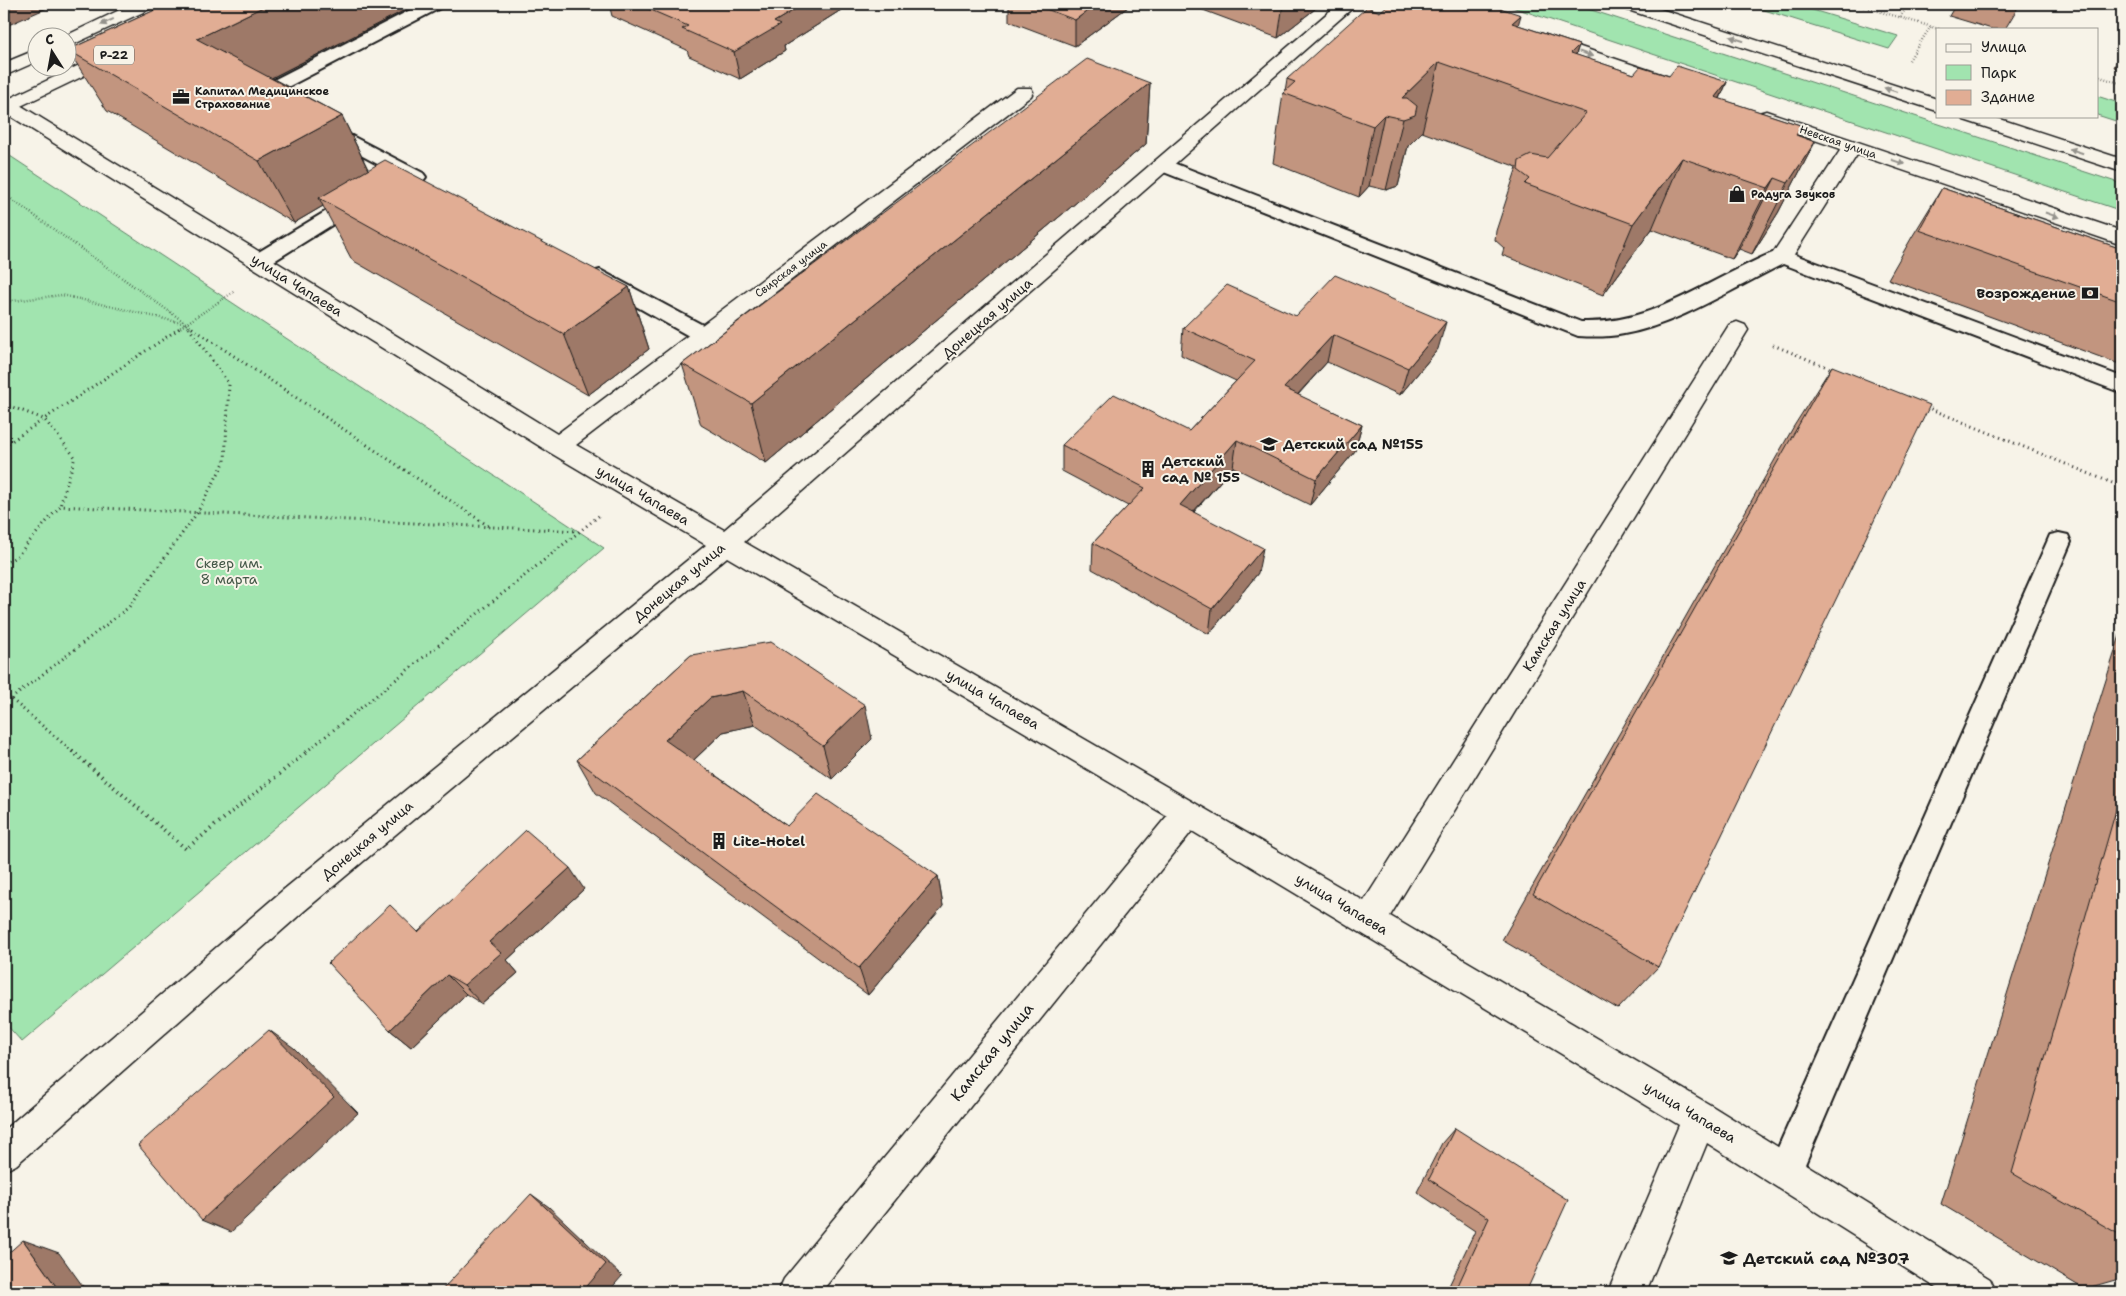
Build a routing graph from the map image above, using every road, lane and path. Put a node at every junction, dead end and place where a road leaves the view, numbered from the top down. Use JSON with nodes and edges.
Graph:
{"nodes":[{"id":1,"x":146,"y":4,"type":"edge"},
{"id":2,"x":434,"y":4,"type":"edge"},
{"id":3,"x":1348,"y":4,"type":"edge"},
{"id":4,"x":1628,"y":4,"type":"edge"},
{"id":5,"x":1855,"y":4,"type":"edge"},
{"id":6,"x":1909,"y":4,"type":"edge"},
{"id":7,"x":1900,"y":17,"type":"junction"},
{"id":8,"x":1931,"y":26,"type":"junction"},
{"id":9,"x":1936,"y":28,"type":"edge"},
{"id":10,"x":1524,"y":33,"type":"edge"},
{"id":11,"x":78,"y":35,"type":"edge"},
{"id":12,"x":132,"y":46,"type":"edge"},
{"id":13,"x":28,"y":59,"type":"edge"},
{"id":14,"x":1908,"y":63,"type":"dead end"},
{"id":15,"x":4,"y":70,"type":"edge"},
{"id":16,"x":2098,"y":76,"type":"edge"},
{"id":17,"x":2122,"y":84,"type":"edge"},
{"id":18,"x":1683,"y":88,"type":"edge"},
{"id":19,"x":1024,"y":92,"type":"dead end"},
{"id":20,"x":1936,"y":105,"type":"edge"},
{"id":21,"x":6,"y":107,"type":"edge"},
{"id":22,"x":1749,"y":111,"type":"edge"},
{"id":23,"x":1977,"y":118,"type":"edge"},
{"id":24,"x":1852,"y":147,"type":"junction"},
{"id":25,"x":1163,"y":164,"type":"junction"},
{"id":26,"x":2122,"y":166,"type":"edge"},
{"id":27,"x":390,"y":181,"type":"junction"},
{"id":28,"x":432,"y":185,"type":"edge"},
{"id":29,"x":4,"y":194,"type":"edge"},
{"id":30,"x":2122,"y":238,"type":"edge"},
{"id":31,"x":1782,"y":256,"type":"junction"},
{"id":32,"x":259,"y":261,"type":"junction"},
{"id":33,"x":586,"y":270,"type":"edge"},
{"id":34,"x":224,"y":298,"type":"dead end"},
{"id":35,"x":4,"y":302,"type":"edge"},
{"id":36,"x":186,"y":324,"type":"junction"},
{"id":37,"x":1737,"y":330,"type":"joint"},
{"id":38,"x":704,"y":335,"type":"junction"},
{"id":39,"x":1838,"y":371,"type":"edge"},
{"id":40,"x":2122,"y":385,"type":"edge"},
{"id":41,"x":4,"y":404,"type":"edge"},
{"id":42,"x":1920,"y":405,"type":"edge"},
{"id":43,"x":44,"y":419,"type":"junction"},
{"id":44,"x":4,"y":446,"type":"edge"},
{"id":45,"x":558,"y":446,"type":"junction"},
{"id":46,"x":2122,"y":487,"type":"edge"},
{"id":47,"x":60,"y":506,"type":"junction"},
{"id":48,"x":197,"y":513,"type":"junction"},
{"id":49,"x":491,"y":527,"type":"junction"},
{"id":50,"x":2059,"y":542,"type":"dead end"},
{"id":51,"x":726,"y":544,"type":"junction"},
{"id":52,"x":4,"y":564,"type":"edge"},
{"id":53,"x":4,"y":693,"type":"edge"},
{"id":54,"x":11,"y":699,"type":"junction"},
{"id":55,"x":1188,"y":813,"type":"junction"},
{"id":56,"x":1370,"y":920,"type":"junction"},
{"id":57,"x":1700,"y":1118,"type":"junction"},
{"id":58,"x":4,"y":1153,"type":"edge"},
{"id":59,"x":1785,"y":1170,"type":"junction"},
{"id":60,"x":797,"y":1292,"type":"edge"},
{"id":61,"x":1627,"y":1292,"type":"edge"},
{"id":62,"x":1977,"y":1292,"type":"edge"}],
"edges":[{"from":1,"to":11,"type":"main road","number":"Р-22","one_way":true},
{"from":2,"to":27,"type":"lane"},
{"from":3,"to":25,"type":"main road","name":"Донецкая улица"},
{"from":20,"to":4,"type":"main road","one_way":true},
{"from":5,"to":7,"type":"path"},
{"from":6,"to":7,"type":"path"},
{"from":7,"to":8,"type":"path"},
{"from":8,"to":9,"type":"path"},
{"from":8,"to":14,"type":"path"},
{"from":10,"to":18,"type":"main road","one_way":true},
{"from":12,"to":21,"type":"main road","number":"Р-22"},
{"from":13,"to":15,"type":"main road"},
{"from":16,"to":17,"type":"path"},
{"from":19,"to":38,"type":"main road","name":"Свирская улица"},
{"from":21,"to":32,"type":"main road","name":"улица Чапаева"},
{"from":22,"to":24,"type":"main road","name":"Невская улица"},
{"from":26,"to":23,"type":"main road","one_way":true},
{"from":24,"to":30,"type":"main road","name":"Невская улица","one_way":true},
{"from":24,"to":31,"type":"main road"},
{"from":25,"to":31,"type":"lane"},
{"from":25,"to":51,"type":"main road","name":"Донецкая улица"},
{"from":27,"to":28,"type":"lane"},
{"from":27,"to":32,"type":"lane"},
{"from":29,"to":36,"type":"path"},
{"from":31,"to":40,"type":"lane"},
{"from":32,"to":45,"type":"main road","name":"улица Чапаева"},
{"from":33,"to":38,"type":"lane"},
{"from":34,"to":36,"type":"path"},
{"from":35,"to":36,"type":"path"},
{"from":36,"to":43,"type":"path"},
{"from":36,"to":48,"type":"path"},
{"from":36,"to":49,"type":"path"},
{"from":37,"to":39,"type":"path"},
{"from":37,"to":56,"type":"main road","name":"Камская улица"},
{"from":38,"to":45,"type":"main road","name":"Свирская улица"},
{"from":41,"to":43,"type":"path"},
{"from":42,"to":46,"type":"path"},
{"from":43,"to":44,"type":"path"},
{"from":43,"to":47,"type":"path"},
{"from":45,"to":51,"type":"main road","name":"улица Чапаева"},
{"from":47,"to":48,"type":"path"},
{"from":47,"to":52,"type":"path"},
{"from":48,"to":49,"type":"path"},
{"from":48,"to":54,"type":"path"},
{"from":49,"to":54,"type":"path"},
{"from":50,"to":59,"type":"lane"},
{"from":51,"to":55,"type":"main road","name":"улица Чапаева"},
{"from":51,"to":58,"type":"main road","name":"Донецкая улица"},
{"from":53,"to":54,"type":"path"},
{"from":55,"to":56,"type":"main road","name":"улица Чапаева"},
{"from":55,"to":60,"type":"main road","name":"Камская улица"},
{"from":56,"to":57,"type":"main road","name":"улица Чапаева"},
{"from":57,"to":59,"type":"main road","name":"улица Чапаева"},
{"from":57,"to":61,"type":"main road"},
{"from":59,"to":62,"type":"main road","name":"улица Чапаева"}]}
